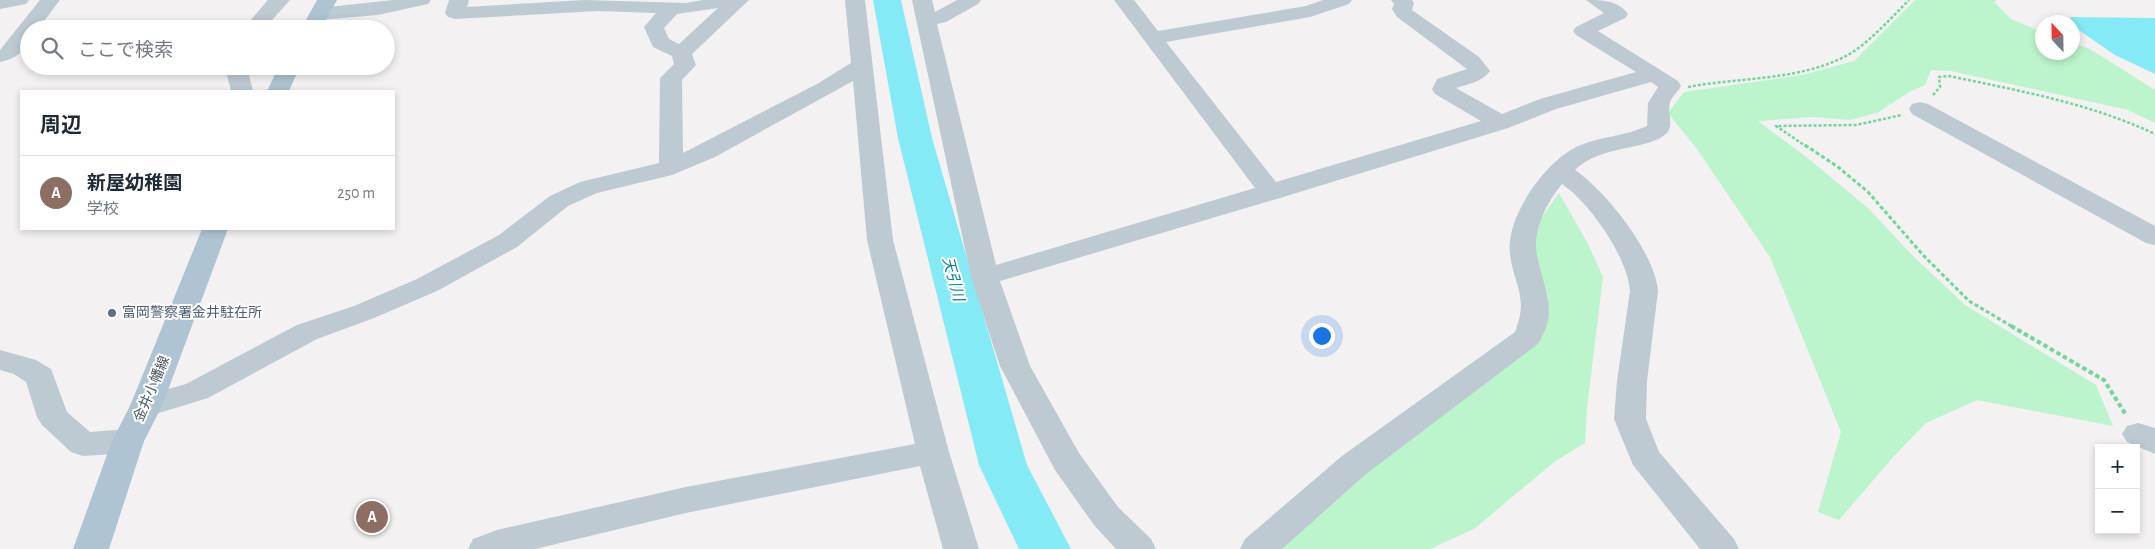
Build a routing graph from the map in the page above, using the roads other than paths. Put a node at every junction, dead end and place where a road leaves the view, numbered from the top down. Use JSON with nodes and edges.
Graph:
{"nodes":[{"id":1,"x":20,"y":0,"type":"edge"},
{"id":2,"x":50,"y":0,"type":"edge"},
{"id":3,"x":280,"y":0,"type":"edge"},
{"id":4,"x":421,"y":0,"type":"edge"},
{"id":5,"x":459,"y":0,"type":"edge"},
{"id":6,"x":732,"y":0,"type":"edge"},
{"id":7,"x":739,"y":0,"type":"edge"},
{"id":8,"x":855,"y":0,"type":"edge"},
{"id":9,"x":971,"y":0,"type":"edge"},
{"id":10,"x":1124,"y":0,"type":"edge"},
{"id":11,"x":1342,"y":0,"type":"edge"},
{"id":12,"x":1401,"y":0,"type":"edge"},
{"id":13,"x":1596,"y":0,"type":"edge"},
{"id":14,"x":0,"y":3,"type":"edge"},
{"id":15,"x":672,"y":8,"type":"junction"},
{"id":16,"x":924,"y":10,"type":"edge"},
{"id":17,"x":319,"y":14,"type":"edge"},
{"id":18,"x":34,"y":20,"type":"edge"},
{"id":19,"x":260,"y":20,"type":"edge"},
{"id":20,"x":1154,"y":38,"type":"junction"},
{"id":21,"x":20,"y":39,"type":"edge"},
{"id":22,"x":681,"y":53,"type":"junction"},
{"id":23,"x":0,"y":56,"type":"edge"},
{"id":24,"x":862,"y":65,"type":"junction"},
{"id":25,"x":238,"y":75,"type":"edge"},
{"id":26,"x":286,"y":75,"type":"edge"},
{"id":27,"x":1662,"y":80,"type":"junction"},
{"id":28,"x":242,"y":90,"type":"edge"},
{"id":29,"x":278,"y":90,"type":"edge"},
{"id":30,"x":1920,"y":109,"type":"road end"},
{"id":31,"x":1500,"y":123,"type":"junction"},
{"id":32,"x":671,"y":167,"type":"junction"},
{"id":33,"x":1561,"y":172,"type":"junction"},
{"id":34,"x":1271,"y":193,"type":"junction"},
{"id":35,"x":215,"y":230,"type":"edge"},
{"id":36,"x":2155,"y":237,"type":"edge"},
{"id":37,"x":985,"y":278,"type":"junction"},
{"id":38,"x":0,"y":360,"type":"edge"},
{"id":39,"x":146,"y":406,"type":"junction"},
{"id":40,"x":128,"y":441,"type":"junction"},
{"id":41,"x":933,"y":452,"type":"junction"},
{"id":42,"x":91,"y":549,"type":"edge"},
{"id":43,"x":486,"y":549,"type":"edge"},
{"id":44,"x":961,"y":549,"type":"edge"},
{"id":45,"x":1138,"y":549,"type":"edge"},
{"id":46,"x":1258,"y":549,"type":"edge"},
{"id":47,"x":1721,"y":549,"type":"edge"}],
"edges":[{"from":1,"to":14,"type":"street"},
{"from":2,"to":18,"type":"street"},
{"from":3,"to":19,"type":"street"},
{"from":4,"to":17,"type":"street"},
{"from":5,"to":15,"type":"street"},
{"from":6,"to":15,"type":"street"},
{"from":7,"to":22,"type":"street"},
{"from":8,"to":24,"type":"street"},
{"from":9,"to":16,"type":"street"},
{"from":10,"to":20,"type":"street"},
{"from":11,"to":20,"type":"street"},
{"from":12,"to":31,"type":"street"},
{"from":13,"to":27,"type":"street"},
{"from":15,"to":22,"type":"street"},
{"from":16,"to":37,"type":"street"},
{"from":20,"to":34,"type":"street"},
{"from":21,"to":23,"type":"street"},
{"from":22,"to":32,"type":"street"},
{"from":24,"to":32,"type":"street"},
{"from":24,"to":41,"type":"street"},
{"from":25,"to":28,"type":"street"},
{"from":26,"to":29,"type":"main road"},
{"from":27,"to":31,"type":"street"},
{"from":27,"to":33,"type":"street"},
{"from":30,"to":36,"type":"street"},
{"from":31,"to":34,"type":"street"},
{"from":32,"to":39,"type":"street"},
{"from":33,"to":46,"type":"street"},
{"from":33,"to":47,"type":"street"},
{"from":34,"to":37,"type":"street"},
{"from":35,"to":39,"type":"main road","name":"金井小幡線"},
{"from":37,"to":45,"type":"street"},
{"from":38,"to":40,"type":"street"},
{"from":39,"to":40,"type":"main road","name":"金井小幡線"},
{"from":40,"to":42,"type":"main road","name":"金井小幡線"},
{"from":41,"to":43,"type":"street"},
{"from":41,"to":44,"type":"street"}]}
